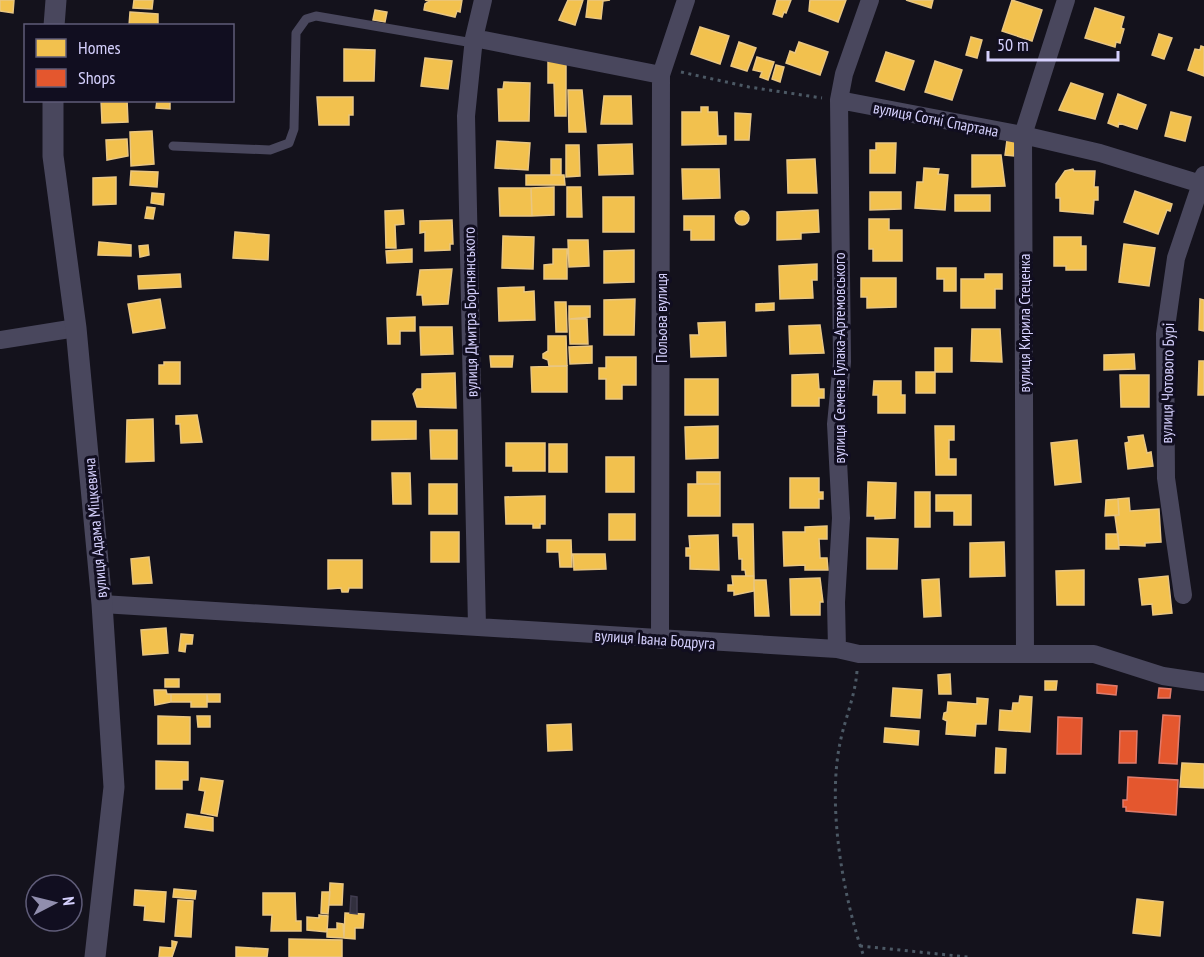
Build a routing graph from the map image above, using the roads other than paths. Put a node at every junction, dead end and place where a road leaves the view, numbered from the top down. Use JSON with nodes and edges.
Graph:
{"nodes":[{"id":1,"x":56,"y":0,"type":"edge"},
{"id":2,"x":483,"y":0,"type":"edge"},
{"id":3,"x":686,"y":0,"type":"edge"},
{"id":4,"x":870,"y":0,"type":"edge"},
{"id":5,"x":1066,"y":0,"type":"edge"},
{"id":6,"x":54,"y":24,"type":"edge"},
{"id":7,"x":473,"y":41,"type":"junction"},
{"id":8,"x":662,"y":72,"type":"junction"},
{"id":9,"x":839,"y":100,"type":"junction"},
{"id":10,"x":53,"y":102,"type":"edge"},
{"id":11,"x":1023,"y":135,"type":"junction"},
{"id":12,"x":173,"y":146,"type":"dead end"},
{"id":13,"x":1203,"y":181,"type":"edge"},
{"id":14,"x":76,"y":328,"type":"junction"},
{"id":15,"x":0,"y":340,"type":"edge"},
{"id":16,"x":1183,"y":595,"type":"dead end"},
{"id":17,"x":102,"y":604,"type":"junction"},
{"id":18,"x":477,"y":626,"type":"junction"},
{"id":19,"x":660,"y":640,"type":"junction"},
{"id":20,"x":837,"y":649,"type":"junction"},
{"id":21,"x":1025,"y":652,"type":"junction"},
{"id":22,"x":1204,"y":682,"type":"edge"},
{"id":23,"x":95,"y":957,"type":"edge"}],
"edges":[{"from":1,"to":6,"type":"street"},
{"from":2,"to":7,"type":"street","name":"вулиця Дмитра Бортнянського"},
{"from":3,"to":8,"type":"street","name":"Польова вулиця"},
{"from":4,"to":9,"type":"street","name":"вулиця Семена Гулака-Артемовського"},
{"from":5,"to":11,"type":"street","name":"вулиця Кирила Стеценка"},
{"from":7,"to":8,"type":"street"},
{"from":7,"to":12,"type":"lane"},
{"from":7,"to":18,"type":"street","name":"вулиця Дмитра Бортнянського"},
{"from":8,"to":19,"type":"street","name":"Польова вулиця"},
{"from":9,"to":11,"type":"street","name":"вулиця Сотні Спартана"},
{"from":9,"to":20,"type":"street","name":"вулиця Семена Гулака-Артемовського"},
{"from":10,"to":14,"type":"street","name":"вулиця Адама Міцкевича"},
{"from":11,"to":13,"type":"street","name":"вулиця Сотні Спартана"},
{"from":11,"to":21,"type":"street","name":"вулиця Кирила Стеценка"},
{"from":13,"to":16,"type":"street","name":"вулиця Чотового Бурі"},
{"from":14,"to":15,"type":"street"},
{"from":14,"to":17,"type":"street","name":"вулиця Адама Міцкевича"},
{"from":17,"to":18,"type":"street","name":"вулиця Івана Бодруга"},
{"from":17,"to":23,"type":"street","name":"вулиця Адама Міцкевича"},
{"from":18,"to":19,"type":"street","name":"вулиця Івана Бодруга"},
{"from":19,"to":20,"type":"street","name":"вулиця Івана Бодруга"},
{"from":20,"to":21,"type":"street","name":"вулиця Івана Бодруга"},
{"from":21,"to":22,"type":"street","name":"вулиця Івана Бодруга"}]}
